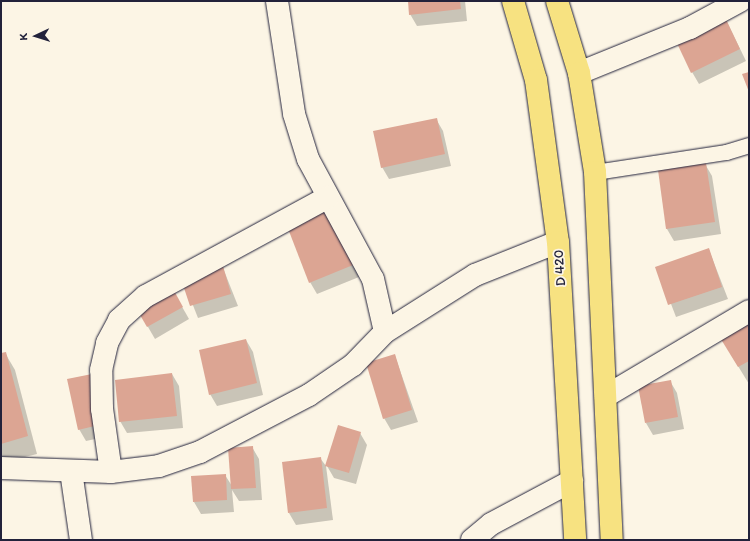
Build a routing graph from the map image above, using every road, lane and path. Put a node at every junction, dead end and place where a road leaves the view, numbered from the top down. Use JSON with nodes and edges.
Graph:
{"nodes":[{"id":1,"x":277,"y":1,"type":"edge"},
{"id":2,"x":513,"y":1,"type":"edge"},
{"id":3,"x":557,"y":1,"type":"edge"},
{"id":4,"x":740,"y":1,"type":"edge"},
{"id":5,"x":579,"y":73,"type":"junction"},
{"id":6,"x":749,"y":145,"type":"edge"},
{"id":7,"x":595,"y":172,"type":"junction"},
{"id":8,"x":328,"y":197,"type":"junction"},
{"id":9,"x":558,"y":242,"type":"junction"},
{"id":10,"x":749,"y":310,"type":"edge"},
{"id":11,"x":385,"y":332,"type":"junction"},
{"id":12,"x":606,"y":396,"type":"junction"},
{"id":13,"x":1,"y":468,"type":"edge"},
{"id":14,"x":71,"y":471,"type":"junction"},
{"id":15,"x":111,"y":472,"type":"junction"},
{"id":16,"x":572,"y":481,"type":"junction"},
{"id":17,"x":81,"y":540,"type":"edge"},
{"id":18,"x":472,"y":540,"type":"edge"},
{"id":19,"x":575,"y":540,"type":"edge"},
{"id":20,"x":612,"y":540,"type":"edge"}],
"edges":[{"from":1,"to":8,"type":"street"},
{"from":2,"to":9,"type":"highway","name":"D 420"},
{"from":3,"to":5,"type":"highway"},
{"from":4,"to":5,"type":"street"},
{"from":5,"to":7,"type":"highway"},
{"from":6,"to":7,"type":"lane"},
{"from":7,"to":12,"type":"highway"},
{"from":8,"to":11,"type":"street"},
{"from":8,"to":15,"type":"street"},
{"from":9,"to":11,"type":"street"},
{"from":9,"to":16,"type":"highway","name":"D 420"},
{"from":10,"to":12,"type":"street"},
{"from":11,"to":15,"type":"street"},
{"from":12,"to":20,"type":"highway"},
{"from":13,"to":14,"type":"street"},
{"from":14,"to":15,"type":"street"},
{"from":14,"to":17,"type":"street"},
{"from":16,"to":18,"type":"street"},
{"from":16,"to":19,"type":"highway","name":"D 420"}]}
